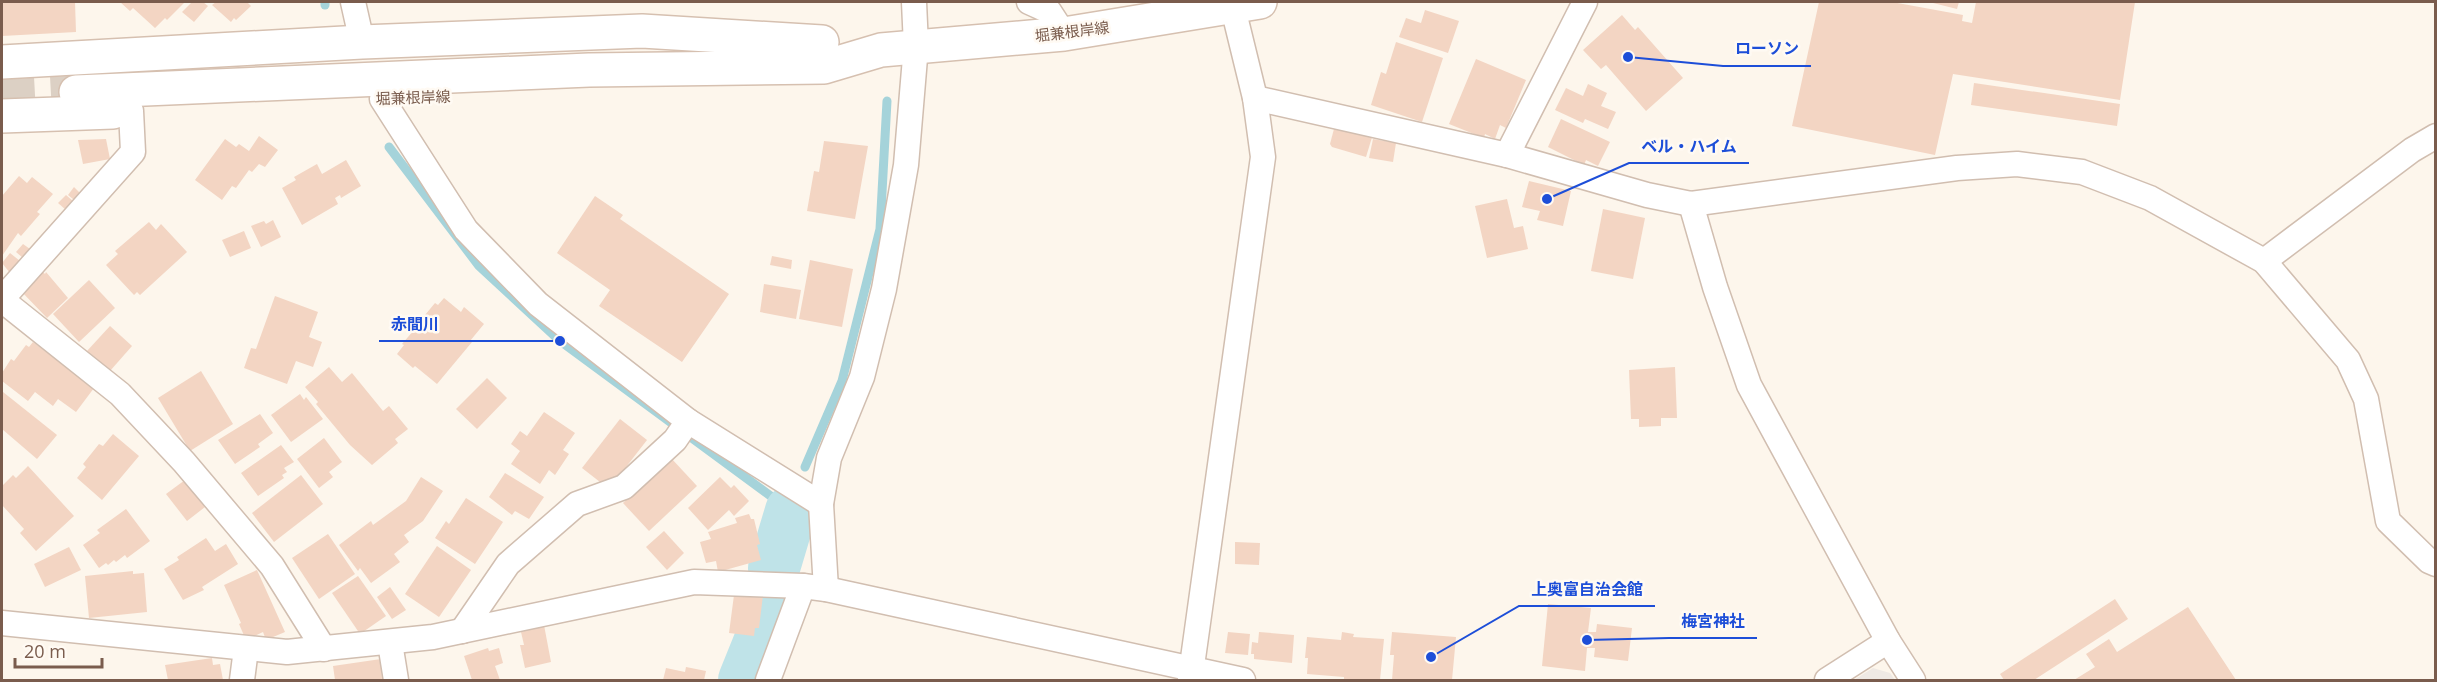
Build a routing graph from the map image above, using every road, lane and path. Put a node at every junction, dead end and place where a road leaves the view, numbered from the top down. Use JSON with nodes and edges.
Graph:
{"nodes":[{"id":1,"x":353,"y":2,"type":"edge"},
{"id":2,"x":914,"y":2,"type":"edge"},
{"id":3,"x":1029,"y":2,"type":"edge"},
{"id":4,"x":1585,"y":2,"type":"edge"},
{"id":5,"x":1247,"y":4,"type":"edge"},
{"id":6,"x":1064,"y":34,"type":"junction"},
{"id":7,"x":362,"y":42,"type":"junction"},
{"id":8,"x":916,"y":46,"type":"junction"},
{"id":9,"x":823,"y":55,"type":"junction"},
{"id":10,"x":2,"y":62,"type":"edge"},
{"id":11,"x":75,"y":84,"type":"tunnel mouth"},
{"id":12,"x":1256,"y":98,"type":"junction"},
{"id":13,"x":382,"y":99,"type":"junction"},
{"id":14,"x":130,"y":111,"type":"junction"},
{"id":15,"x":2,"y":116,"type":"edge"},
{"id":16,"x":2436,"y":136,"type":"edge"},
{"id":17,"x":1507,"y":155,"type":"junction"},
{"id":18,"x":1691,"y":204,"type":"junction"},
{"id":19,"x":2264,"y":261,"type":"junction"},
{"id":20,"x":3,"y":306,"type":"edge"},
{"id":21,"x":682,"y":431,"type":"junction"},
{"id":22,"x":821,"y":504,"type":"junction"},
{"id":23,"x":2433,"y":560,"type":"edge"},
{"id":24,"x":814,"y":587,"type":"junction"},
{"id":25,"x":2,"y":623,"type":"edge"},
{"id":26,"x":462,"y":631,"type":"junction"},
{"id":27,"x":1888,"y":641,"type":"junction"},
{"id":28,"x":390,"y":643,"type":"junction"},
{"id":29,"x":246,"y":649,"type":"junction"},
{"id":30,"x":324,"y":649,"type":"junction"},
{"id":31,"x":1190,"y":675,"type":"edge"},
{"id":32,"x":242,"y":681,"type":"edge"},
{"id":33,"x":396,"y":681,"type":"edge"},
{"id":34,"x":768,"y":681,"type":"edge"},
{"id":35,"x":1243,"y":681,"type":"edge"},
{"id":36,"x":1827,"y":681,"type":"edge"},
{"id":37,"x":1913,"y":681,"type":"edge"}],
"edges":[{"from":1,"to":7,"type":"street"},
{"from":2,"to":8,"type":"street"},
{"from":3,"to":6,"type":"street"},
{"from":4,"to":17,"type":"street"},
{"from":5,"to":6,"type":"main road","name":"堀兼根岸線"},
{"from":5,"to":12,"type":"street"},
{"from":6,"to":8,"type":"main road","name":"堀兼根岸線"},
{"from":7,"to":9,"type":"main road","name":"堀兼根岸線"},
{"from":7,"to":10,"type":"main road","name":"堀兼根岸線"},
{"from":8,"to":9,"type":"main road","name":"堀兼根岸線"},
{"from":8,"to":22,"type":"street"},
{"from":9,"to":11,"type":"main road","name":"堀兼根岸線"},
{"from":9,"to":13,"type":"main road","name":"堀兼根岸線"},
{"from":12,"to":17,"type":"street"},
{"from":12,"to":31,"type":"street"},
{"from":13,"to":14,"type":"main road","name":"堀兼根岸線"},
{"from":13,"to":21,"type":"street"},
{"from":14,"to":15,"type":"main road","name":"堀兼根岸線"},
{"from":14,"to":20,"type":"street"},
{"from":16,"to":19,"type":"street"},
{"from":17,"to":18,"type":"street"},
{"from":18,"to":19,"type":"street"},
{"from":18,"to":27,"type":"street"},
{"from":19,"to":23,"type":"street"},
{"from":20,"to":30,"type":"street"},
{"from":21,"to":22,"type":"street"},
{"from":21,"to":26,"type":"street"},
{"from":22,"to":24,"type":"street"},
{"from":24,"to":26,"type":"street"},
{"from":24,"to":31,"type":"street"},
{"from":24,"to":34,"type":"street"},
{"from":25,"to":29,"type":"street"},
{"from":26,"to":28,"type":"street"},
{"from":27,"to":36,"type":"street"},
{"from":27,"to":37,"type":"street"},
{"from":28,"to":30,"type":"street"},
{"from":28,"to":33,"type":"street"},
{"from":29,"to":30,"type":"street"},
{"from":29,"to":32,"type":"street"},
{"from":31,"to":35,"type":"street"}]}
